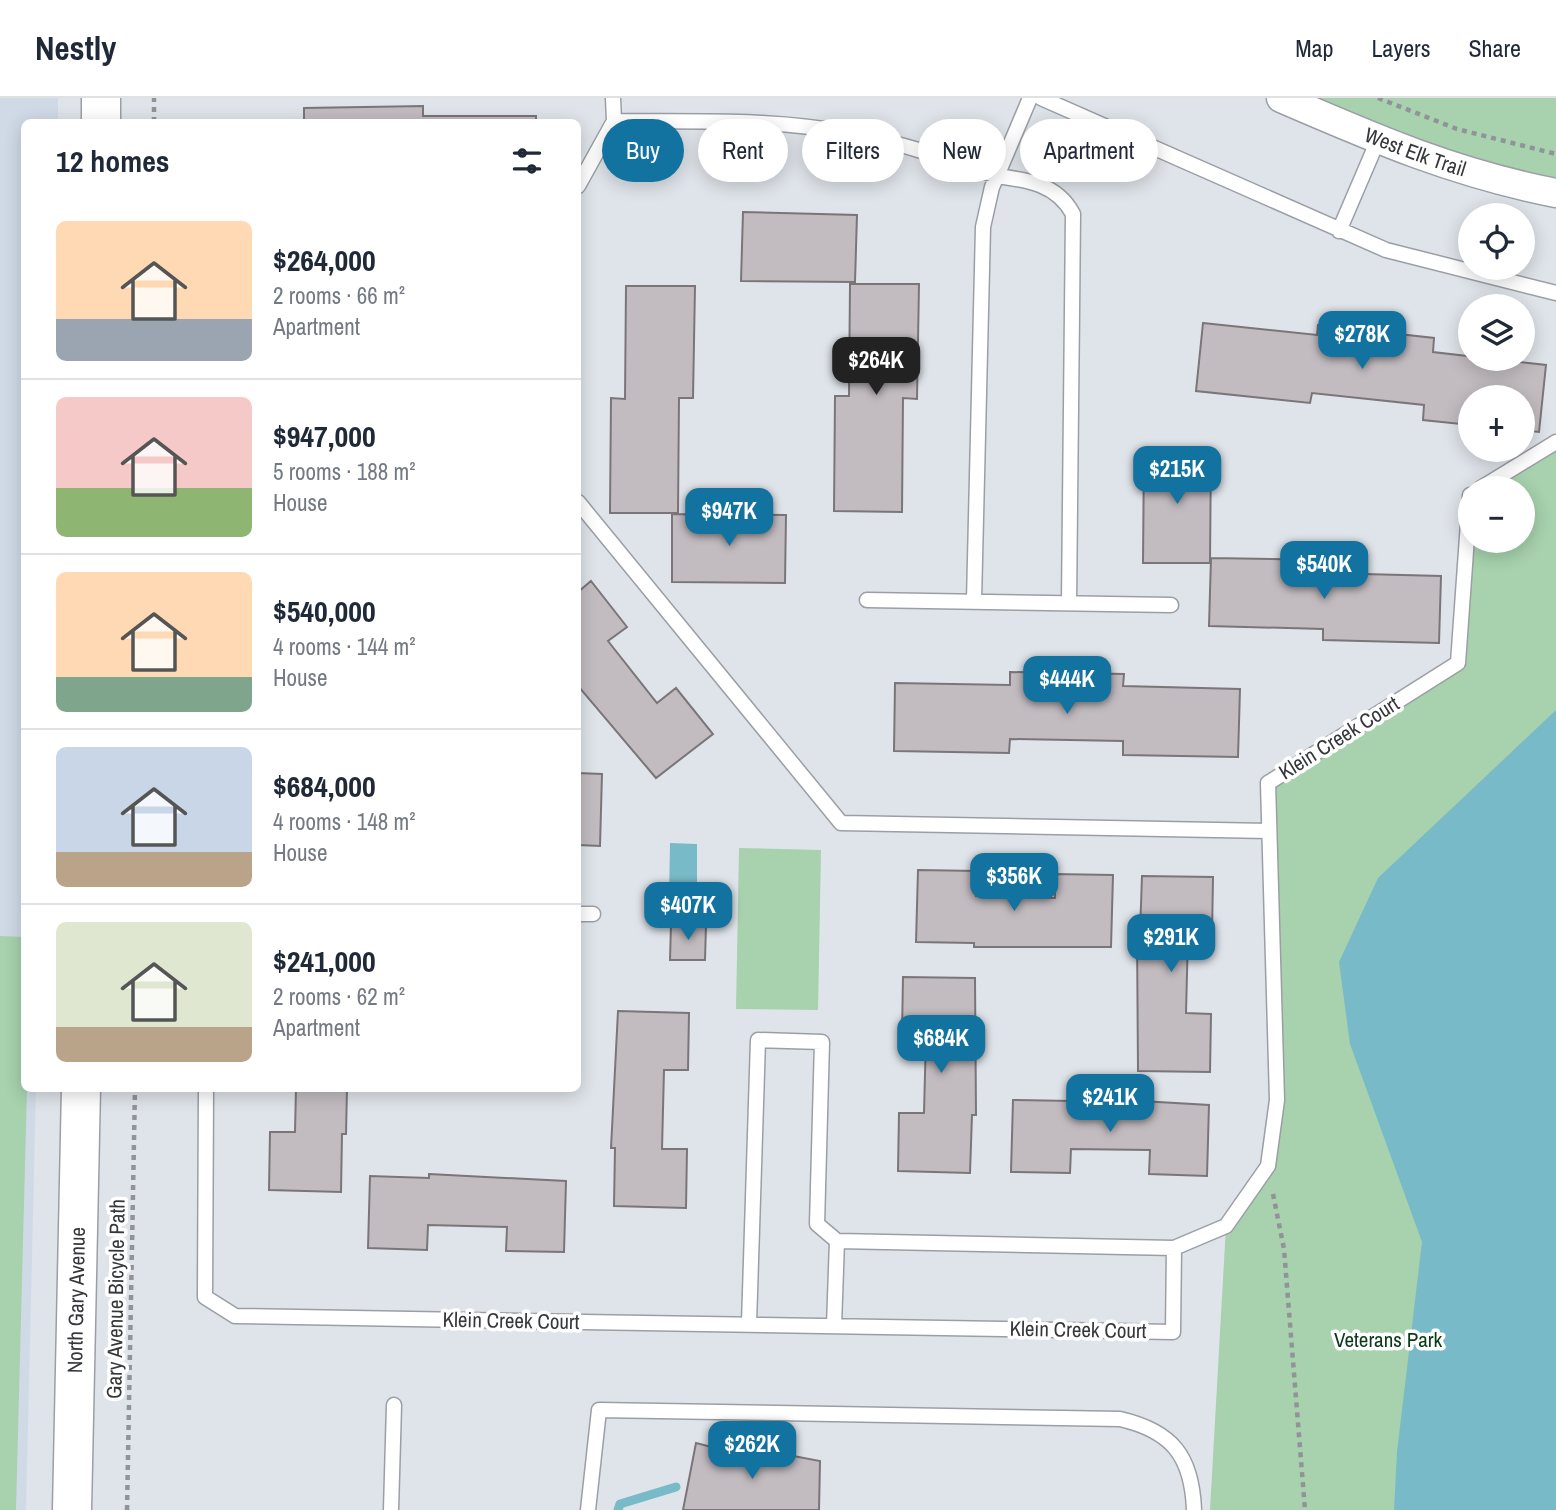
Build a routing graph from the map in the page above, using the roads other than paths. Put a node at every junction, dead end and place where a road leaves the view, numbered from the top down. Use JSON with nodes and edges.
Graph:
{"nodes":[{"id":1,"x":101,"y":98,"type":"edge"},
{"id":2,"x":613,"y":98,"type":"edge"},
{"id":3,"x":1030,"y":98,"type":"edge"},
{"id":4,"x":1041,"y":98,"type":"edge"},
{"id":5,"x":1281,"y":98,"type":"edge"},
{"id":6,"x":101,"y":119,"type":"edge"},
{"id":7,"x":614,"y":119,"type":"edge"},
{"id":8,"x":684,"y":122,"type":"edge"},
{"id":9,"x":1378,"y":140,"type":"junction"},
{"id":10,"x":602,"y":143,"type":"edge"},
{"id":11,"x":918,"y":149,"type":"edge"},
{"id":12,"x":1006,"y":155,"type":"edge"},
{"id":13,"x":1006,"y":177,"type":"edge"},
{"id":14,"x":581,"y":181,"type":"edge"},
{"id":15,"x":994,"y":182,"type":"edge"},
{"id":16,"x":1556,"y":193,"type":"edge"},
{"id":17,"x":1339,"y":231,"type":"junction"},
{"id":18,"x":1556,"y":293,"type":"edge"},
{"id":19,"x":1556,"y":442,"type":"edge"},
{"id":20,"x":1500,"y":476,"type":"edge"},
{"id":21,"x":581,"y":506,"type":"edge"},
{"id":22,"x":1466,"y":553,"type":"edge"},
{"id":23,"x":867,"y":600,"type":"dead end"},
{"id":24,"x":974,"y":601,"type":"junction"},
{"id":25,"x":1069,"y":603,"type":"junction"},
{"id":26,"x":1171,"y":605,"type":"dead end"},
{"id":27,"x":1269,"y":831,"type":"junction"},
{"id":28,"x":581,"y":914,"type":"edge"},
{"id":29,"x":593,"y":914,"type":"dead end"},
{"id":30,"x":81,"y":1092,"type":"edge"},
{"id":31,"x":205,"y":1092,"type":"edge"},
{"id":32,"x":837,"y":1241,"type":"junction"},
{"id":33,"x":1174,"y":1248,"type":"junction"},
{"id":34,"x":749,"y":1324,"type":"junction"},
{"id":35,"x":834,"y":1326,"type":"junction"},
{"id":36,"x":394,"y":1405,"type":"dead end"},
{"id":37,"x":72,"y":1510,"type":"edge"},
{"id":38,"x":391,"y":1510,"type":"edge"},
{"id":39,"x":588,"y":1510,"type":"edge"},
{"id":40,"x":1194,"y":1510,"type":"edge"}],
"edges":[{"from":1,"to":6,"type":"street"},
{"from":2,"to":7,"type":"lane"},
{"from":3,"to":12,"type":"lane"},
{"from":4,"to":17,"type":"lane"},
{"from":5,"to":9,"type":"street","name":"West Elk Trail"},
{"from":8,"to":11,"type":"lane"},
{"from":9,"to":16,"type":"street","name":"West Elk Trail"},
{"from":9,"to":17,"type":"lane"},
{"from":10,"to":14,"type":"lane"},
{"from":13,"to":25,"type":"lane"},
{"from":15,"to":24,"type":"lane"},
{"from":17,"to":18,"type":"lane"},
{"from":19,"to":20,"type":"lane"},
{"from":21,"to":27,"type":"lane"},
{"from":22,"to":27,"type":"lane","name":"Klein Creek Court"},
{"from":23,"to":24,"type":"lane"},
{"from":24,"to":25,"type":"lane"},
{"from":25,"to":26,"type":"lane"},
{"from":27,"to":33,"type":"lane","name":"Klein Creek Court"},
{"from":28,"to":29,"type":"lane"},
{"from":30,"to":37,"type":"street","name":"North Gary Avenue"},
{"from":31,"to":34,"type":"lane","name":"Klein Creek Court"},
{"from":32,"to":33,"type":"lane"},
{"from":32,"to":34,"type":"lane"},
{"from":32,"to":35,"type":"lane"},
{"from":33,"to":35,"type":"lane","name":"Klein Creek Court"},
{"from":34,"to":35,"type":"lane","name":"Klein Creek Court"},
{"from":36,"to":38,"type":"lane"},
{"from":39,"to":40,"type":"lane"}]}
